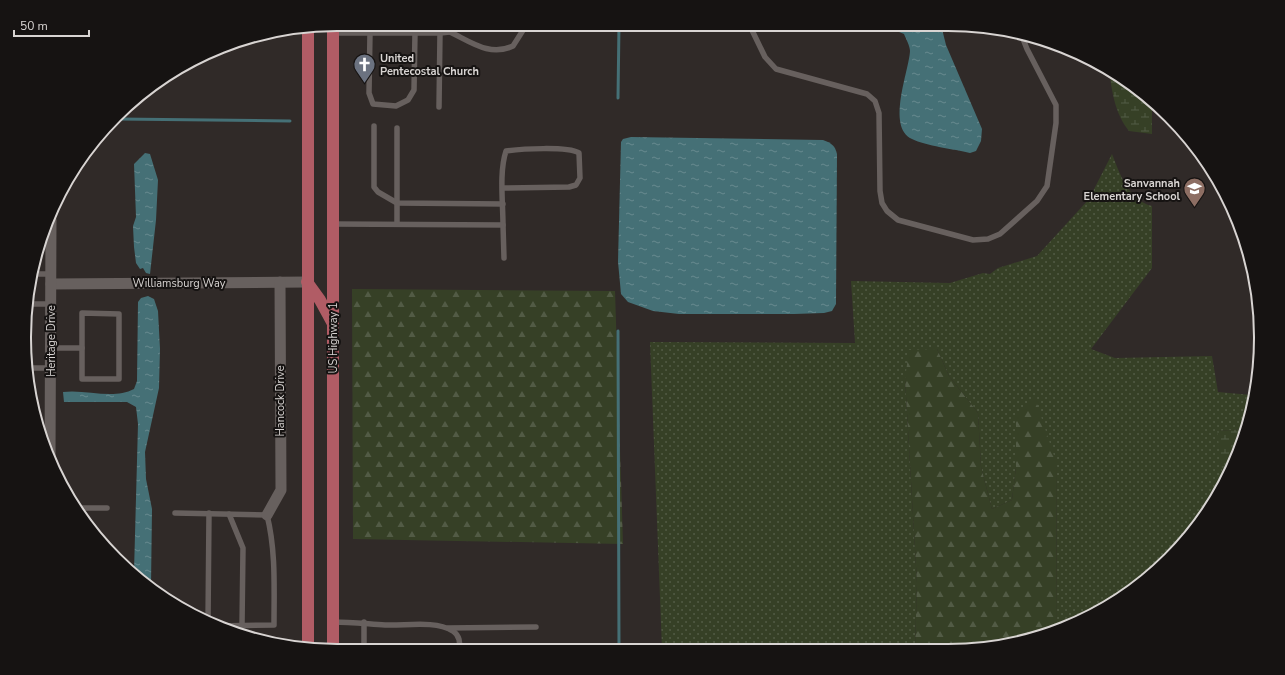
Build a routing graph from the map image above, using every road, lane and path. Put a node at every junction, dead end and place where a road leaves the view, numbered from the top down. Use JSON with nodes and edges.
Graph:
{"nodes":[{"id":1,"x":332,"y":31,"type":"edge"},
{"id":2,"x":355,"y":31,"type":"edge"},
{"id":3,"x":523,"y":31,"type":"edge"},
{"id":4,"x":752,"y":31,"type":"edge"},
{"id":5,"x":450,"y":32,"type":"joint"},
{"id":6,"x":308,"y":33,"type":"edge"},
{"id":7,"x":370,"y":33,"type":"junction"},
{"id":8,"x":415,"y":33,"type":"junction"},
{"id":9,"x":440,"y":33,"type":"junction"},
{"id":10,"x":1024,"y":40,"type":"edge"},
{"id":11,"x":439,"y":107,"type":"dead end"},
{"id":12,"x":374,"y":126,"type":"dead end"},
{"id":13,"x":397,"y":128,"type":"dead end"},
{"id":14,"x":503,"y":188,"type":"junction"},
{"id":15,"x":397,"y":203,"type":"junction"},
{"id":16,"x":503,"y":204,"type":"junction"},
{"id":17,"x":333,"y":224,"type":"junction"},
{"id":18,"x":397,"y":224,"type":"junction"},
{"id":19,"x":503,"y":225,"type":"junction"},
{"id":20,"x":51,"y":228,"type":"edge"},
{"id":21,"x":504,"y":258,"type":"dead end"},
{"id":22,"x":38,"y":275,"type":"edge"},
{"id":23,"x":51,"y":279,"type":"junction"},
{"id":24,"x":280,"y":282,"type":"junction"},
{"id":25,"x":307,"y":282,"type":"junction"},
{"id":26,"x":33,"y":304,"type":"edge"},
{"id":27,"x":51,"y":304,"type":"junction"},
{"id":28,"x":333,"y":325,"type":"junction"},
{"id":29,"x":51,"y":348,"type":"junction"},
{"id":30,"x":82,"y":348,"type":"junction"},
{"id":31,"x":33,"y":368,"type":"edge"},
{"id":32,"x":51,"y":368,"type":"junction"},
{"id":33,"x":50,"y":445,"type":"edge"},
{"id":34,"x":83,"y":508,"type":"edge"},
{"id":35,"x":107,"y":508,"type":"dead end"},
{"id":36,"x":175,"y":513,"type":"dead end"},
{"id":37,"x":209,"y":513,"type":"junction"},
{"id":38,"x":229,"y":514,"type":"junction"},
{"id":39,"x":267,"y":515,"type":"junction"},
{"id":40,"x":208,"y":615,"type":"edge"},
{"id":41,"x":333,"y":622,"type":"junction"},
{"id":42,"x":364,"y":622,"type":"junction"},
{"id":43,"x":232,"y":625,"type":"edge"},
{"id":44,"x":242,"y":625,"type":"junction"},
{"id":45,"x":536,"y":627,"type":"dead end"},
{"id":46,"x":446,"y":628,"type":"junction"},
{"id":47,"x":308,"y":642,"type":"edge"},
{"id":48,"x":333,"y":644,"type":"edge"},
{"id":49,"x":364,"y":644,"type":"edge"},
{"id":50,"x":460,"y":644,"type":"edge"}],
"edges":[{"from":1,"to":17,"type":"main road","name":"US Highway 1"},
{"from":2,"to":7,"type":"lane"},
{"from":3,"to":5,"type":"lane"},
{"from":4,"to":10,"type":"lane"},
{"from":5,"to":9,"type":"lane"},
{"from":6,"to":25,"type":"main road"},
{"from":7,"to":8,"type":"lane"},
{"from":7,"to":8,"type":"lane"},
{"from":8,"to":9,"type":"lane"},
{"from":9,"to":11,"type":"lane"},
{"from":12,"to":15,"type":"lane"},
{"from":13,"to":15,"type":"lane"},
{"from":14,"to":14,"type":"lane"},
{"from":14,"to":16,"type":"lane"},
{"from":15,"to":16,"type":"lane"},
{"from":15,"to":18,"type":"lane"},
{"from":16,"to":19,"type":"lane"},
{"from":17,"to":18,"type":"lane"},
{"from":17,"to":28,"type":"main road","name":"US Highway 1"},
{"from":18,"to":19,"type":"lane"},
{"from":19,"to":21,"type":"lane"},
{"from":20,"to":23,"type":"street","name":"Heritage Drive"},
{"from":22,"to":23,"type":"lane"},
{"from":23,"to":24,"type":"street","name":"Williamsburg Way"},
{"from":23,"to":27,"type":"street","name":"Heritage Drive"},
{"from":24,"to":25,"type":"street","name":"Williamsburg Way"},
{"from":24,"to":39,"type":"street","name":"Hancock Drive"},
{"from":25,"to":28,"type":"main road"},
{"from":25,"to":47,"type":"main road"},
{"from":26,"to":27,"type":"lane"},
{"from":27,"to":29,"type":"street","name":"Heritage Drive"},
{"from":28,"to":41,"type":"main road","name":"US Highway 1"},
{"from":29,"to":30,"type":"lane"},
{"from":29,"to":32,"type":"street","name":"Heritage Drive"},
{"from":30,"to":30,"type":"lane"},
{"from":31,"to":32,"type":"lane"},
{"from":32,"to":33,"type":"street","name":"Heritage Drive"},
{"from":34,"to":35,"type":"lane"},
{"from":36,"to":37,"type":"lane"},
{"from":37,"to":38,"type":"lane"},
{"from":37,"to":40,"type":"lane"},
{"from":38,"to":39,"type":"lane"},
{"from":38,"to":44,"type":"lane"},
{"from":39,"to":44,"type":"lane"},
{"from":41,"to":42,"type":"lane"},
{"from":41,"to":48,"type":"main road","name":"US Highway 1"},
{"from":42,"to":46,"type":"lane"},
{"from":42,"to":49,"type":"lane"},
{"from":43,"to":44,"type":"lane"},
{"from":45,"to":46,"type":"lane"},
{"from":46,"to":50,"type":"lane"}]}
